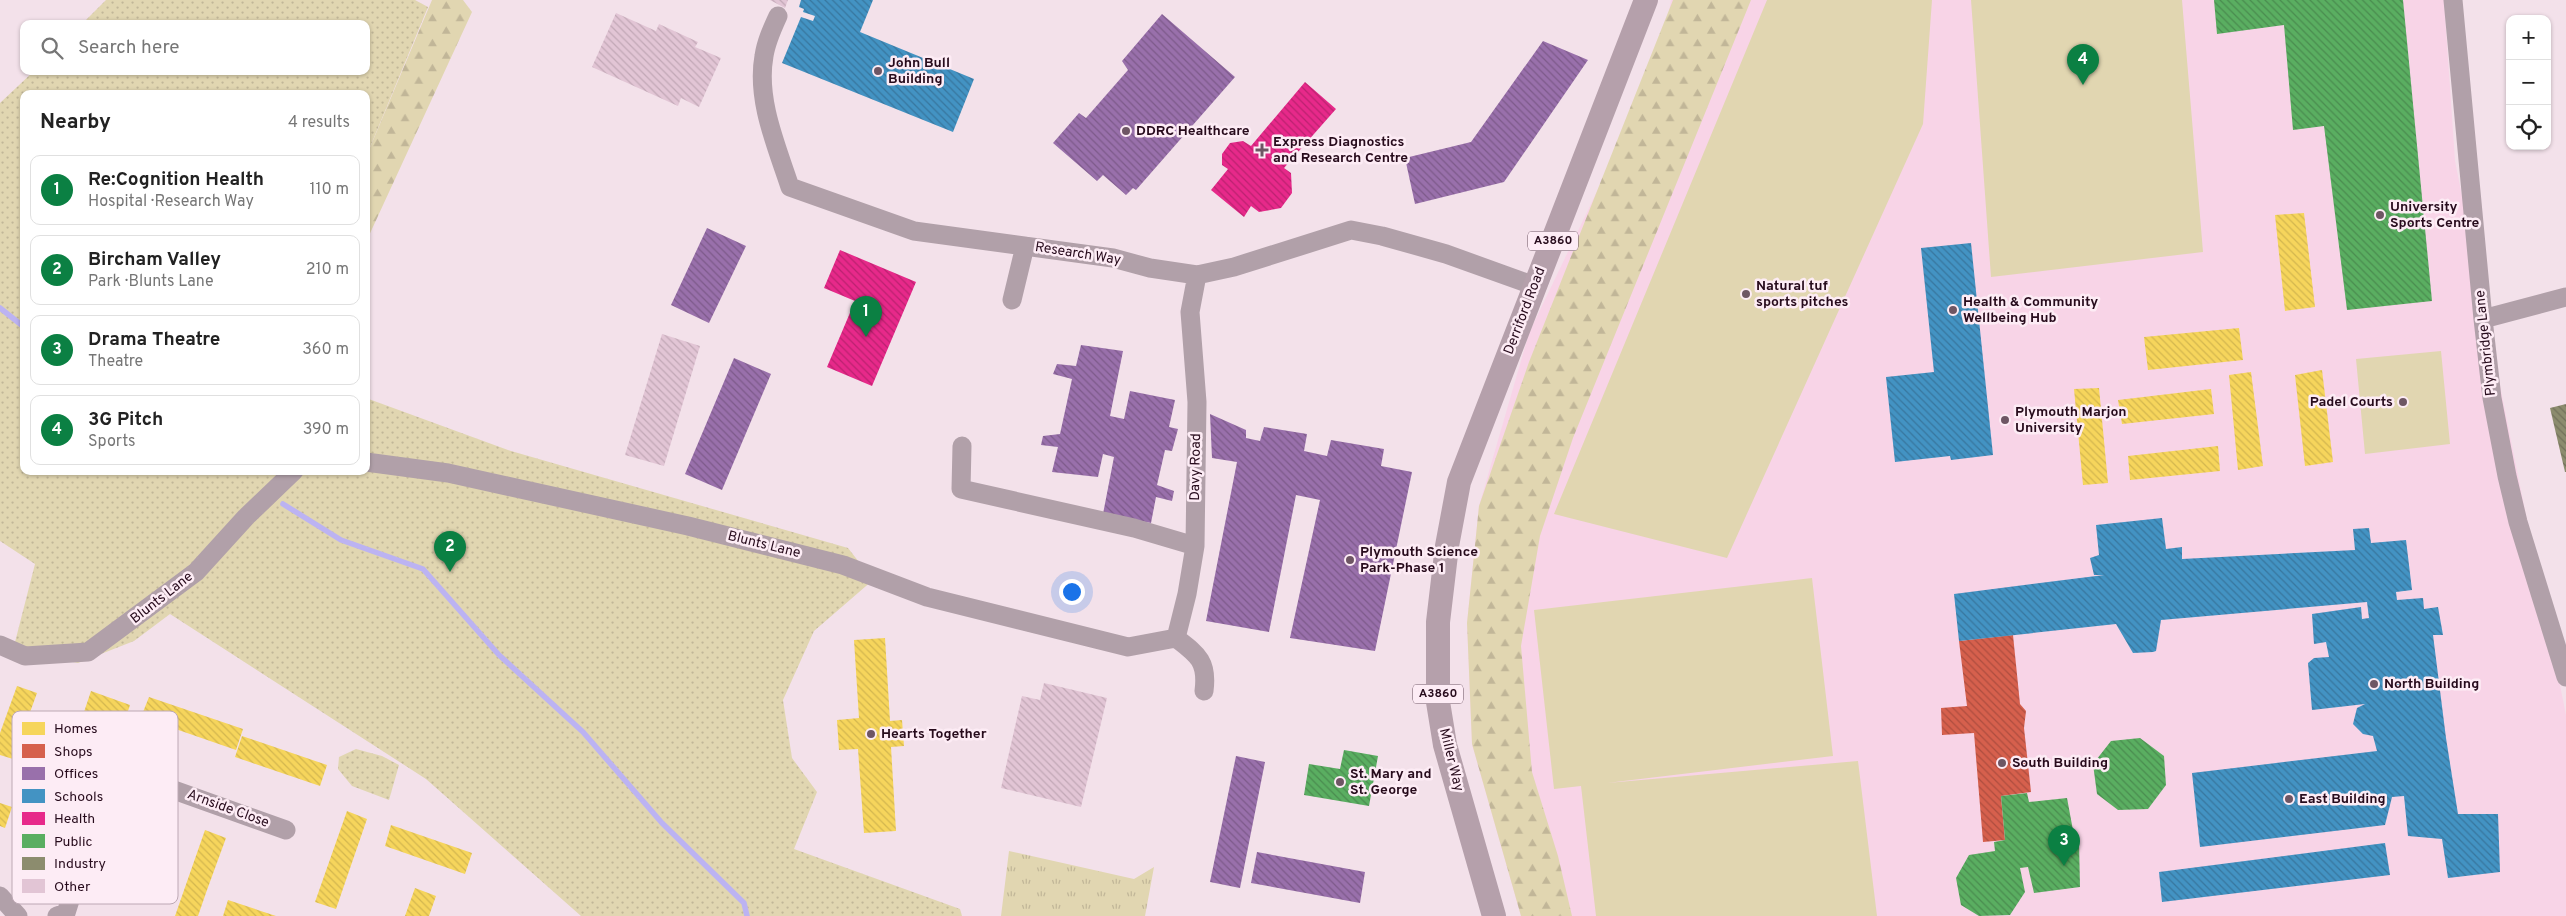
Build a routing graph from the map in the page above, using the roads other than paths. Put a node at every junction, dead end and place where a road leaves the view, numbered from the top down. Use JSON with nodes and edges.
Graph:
{"nodes":[{"id":1,"x":1646,"y":0,"type":"edge"},
{"id":2,"x":2453,"y":0,"type":"edge"},
{"id":3,"x":778,"y":16,"type":"dead end"},
{"id":4,"x":1025,"y":246,"type":"junction"},
{"id":5,"x":1197,"y":275,"type":"junction"},
{"id":6,"x":1535,"y":286,"type":"junction"},
{"id":7,"x":2566,"y":297,"type":"edge"},
{"id":8,"x":1012,"y":300,"type":"dead end"},
{"id":9,"x":2483,"y":318,"type":"junction"},
{"id":10,"x":962,"y":446,"type":"dead end"},
{"id":11,"x":370,"y":463,"type":"edge"},
{"id":12,"x":290,"y":475,"type":"edge"},
{"id":13,"x":1459,"y":482,"type":"joint"},
{"id":14,"x":1195,"y":546,"type":"junction"},
{"id":15,"x":1176,"y":638,"type":"junction"},
{"id":16,"x":0,"y":646,"type":"edge"},
{"id":17,"x":2566,"y":677,"type":"edge"},
{"id":18,"x":1204,"y":691,"type":"dead end"},
{"id":19,"x":178,"y":792,"type":"edge"},
{"id":20,"x":286,"y":830,"type":"dead end"},
{"id":21,"x":0,"y":896,"type":"edge"},
{"id":22,"x":69,"y":904,"type":"edge"},
{"id":23,"x":18,"y":916,"type":"edge"},
{"id":24,"x":57,"y":916,"type":"edge"},
{"id":25,"x":1494,"y":916,"type":"edge"}],
"edges":[{"from":1,"to":6,"type":"main road","name":"Derriford Road","number":"A3860"},
{"from":2,"to":9,"type":"street","name":"Plymbridge Lane"},
{"from":3,"to":4,"type":"street","name":"Research Way"},
{"from":4,"to":5,"type":"street","name":"Research Way"},
{"from":4,"to":8,"type":"street"},
{"from":5,"to":6,"type":"street","name":"Research Way"},
{"from":5,"to":14,"type":"street","name":"Davy Road"},
{"from":6,"to":13,"type":"main road","name":"Derriford Road","number":"A3860"},
{"from":7,"to":9,"type":"street"},
{"from":9,"to":17,"type":"street","name":"Plymbridge Lane"},
{"from":10,"to":14,"type":"street"},
{"from":11,"to":15,"type":"street","name":"Blunts Lane"},
{"from":12,"to":16,"type":"street","name":"Blunts Lane"},
{"from":13,"to":25,"type":"main road","name":"Miller Way","number":"A3860"},
{"from":14,"to":15,"type":"street","name":"Davy Road"},
{"from":15,"to":18,"type":"street"},
{"from":19,"to":20,"type":"street","name":"Arnside Close"},
{"from":21,"to":23,"type":"street"},
{"from":22,"to":24,"type":"street"}]}
